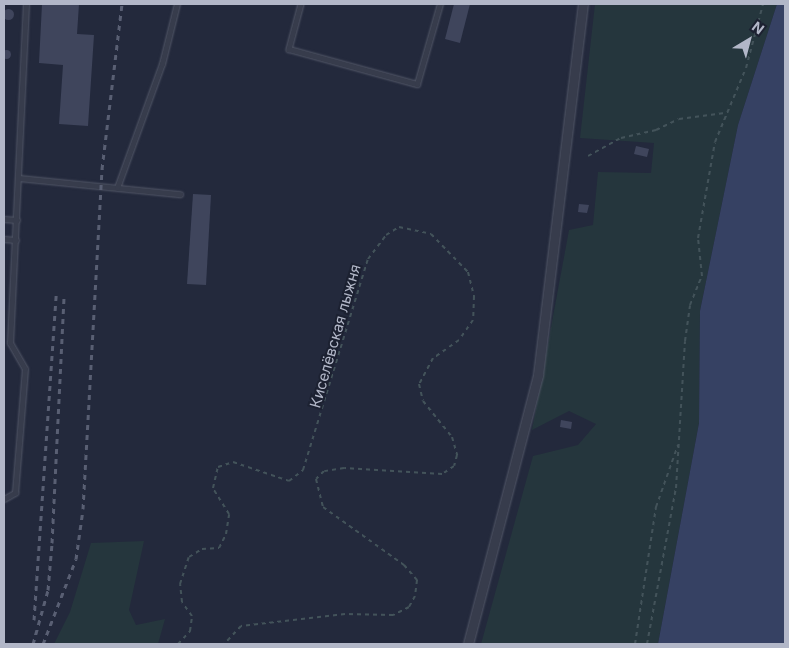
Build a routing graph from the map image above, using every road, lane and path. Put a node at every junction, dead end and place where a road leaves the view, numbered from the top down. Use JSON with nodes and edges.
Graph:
{"nodes":[{"id":1,"x":26,"y":4,"type":"edge"},
{"id":2,"x":177,"y":4,"type":"edge"},
{"id":3,"x":302,"y":4,"type":"edge"},
{"id":4,"x":440,"y":4,"type":"edge"},
{"id":5,"x":583,"y":4,"type":"edge"},
{"id":6,"x":763,"y":4,"type":"edge"},
{"id":7,"x":726,"y":113,"type":"junction"},
{"id":8,"x":588,"y":156,"type":"dead end"},
{"id":9,"x":19,"y":178,"type":"junction"},
{"id":10,"x":117,"y":188,"type":"junction"},
{"id":11,"x":180,"y":194,"type":"dead end"},
{"id":12,"x":4,"y":219,"type":"edge"},
{"id":13,"x":17,"y":220,"type":"junction"},
{"id":14,"x":4,"y":239,"type":"edge"},
{"id":15,"x":16,"y":240,"type":"junction"},
{"id":16,"x":679,"y":440,"type":"junction"},
{"id":17,"x":4,"y":499,"type":"edge"},
{"id":18,"x":178,"y":644,"type":"edge"},
{"id":19,"x":224,"y":644,"type":"edge"},
{"id":20,"x":468,"y":644,"type":"edge"},
{"id":21,"x":635,"y":644,"type":"edge"},
{"id":22,"x":647,"y":644,"type":"edge"}],
"edges":[{"from":1,"to":9,"type":"lane"},
{"from":2,"to":10,"type":"lane"},
{"from":3,"to":4,"type":"lane"},
{"from":5,"to":20,"type":"street"},
{"from":6,"to":7,"type":"path"},
{"from":7,"to":8,"type":"path"},
{"from":7,"to":16,"type":"path"},
{"from":9,"to":10,"type":"lane"},
{"from":9,"to":13,"type":"lane"},
{"from":10,"to":11,"type":"lane"},
{"from":12,"to":13,"type":"lane"},
{"from":13,"to":15,"type":"lane"},
{"from":14,"to":15,"type":"lane"},
{"from":15,"to":17,"type":"lane"},
{"from":16,"to":21,"type":"path"},
{"from":16,"to":22,"type":"path"},
{"from":18,"to":19,"type":"path","name":"Киселёвская лыжня"}]}
